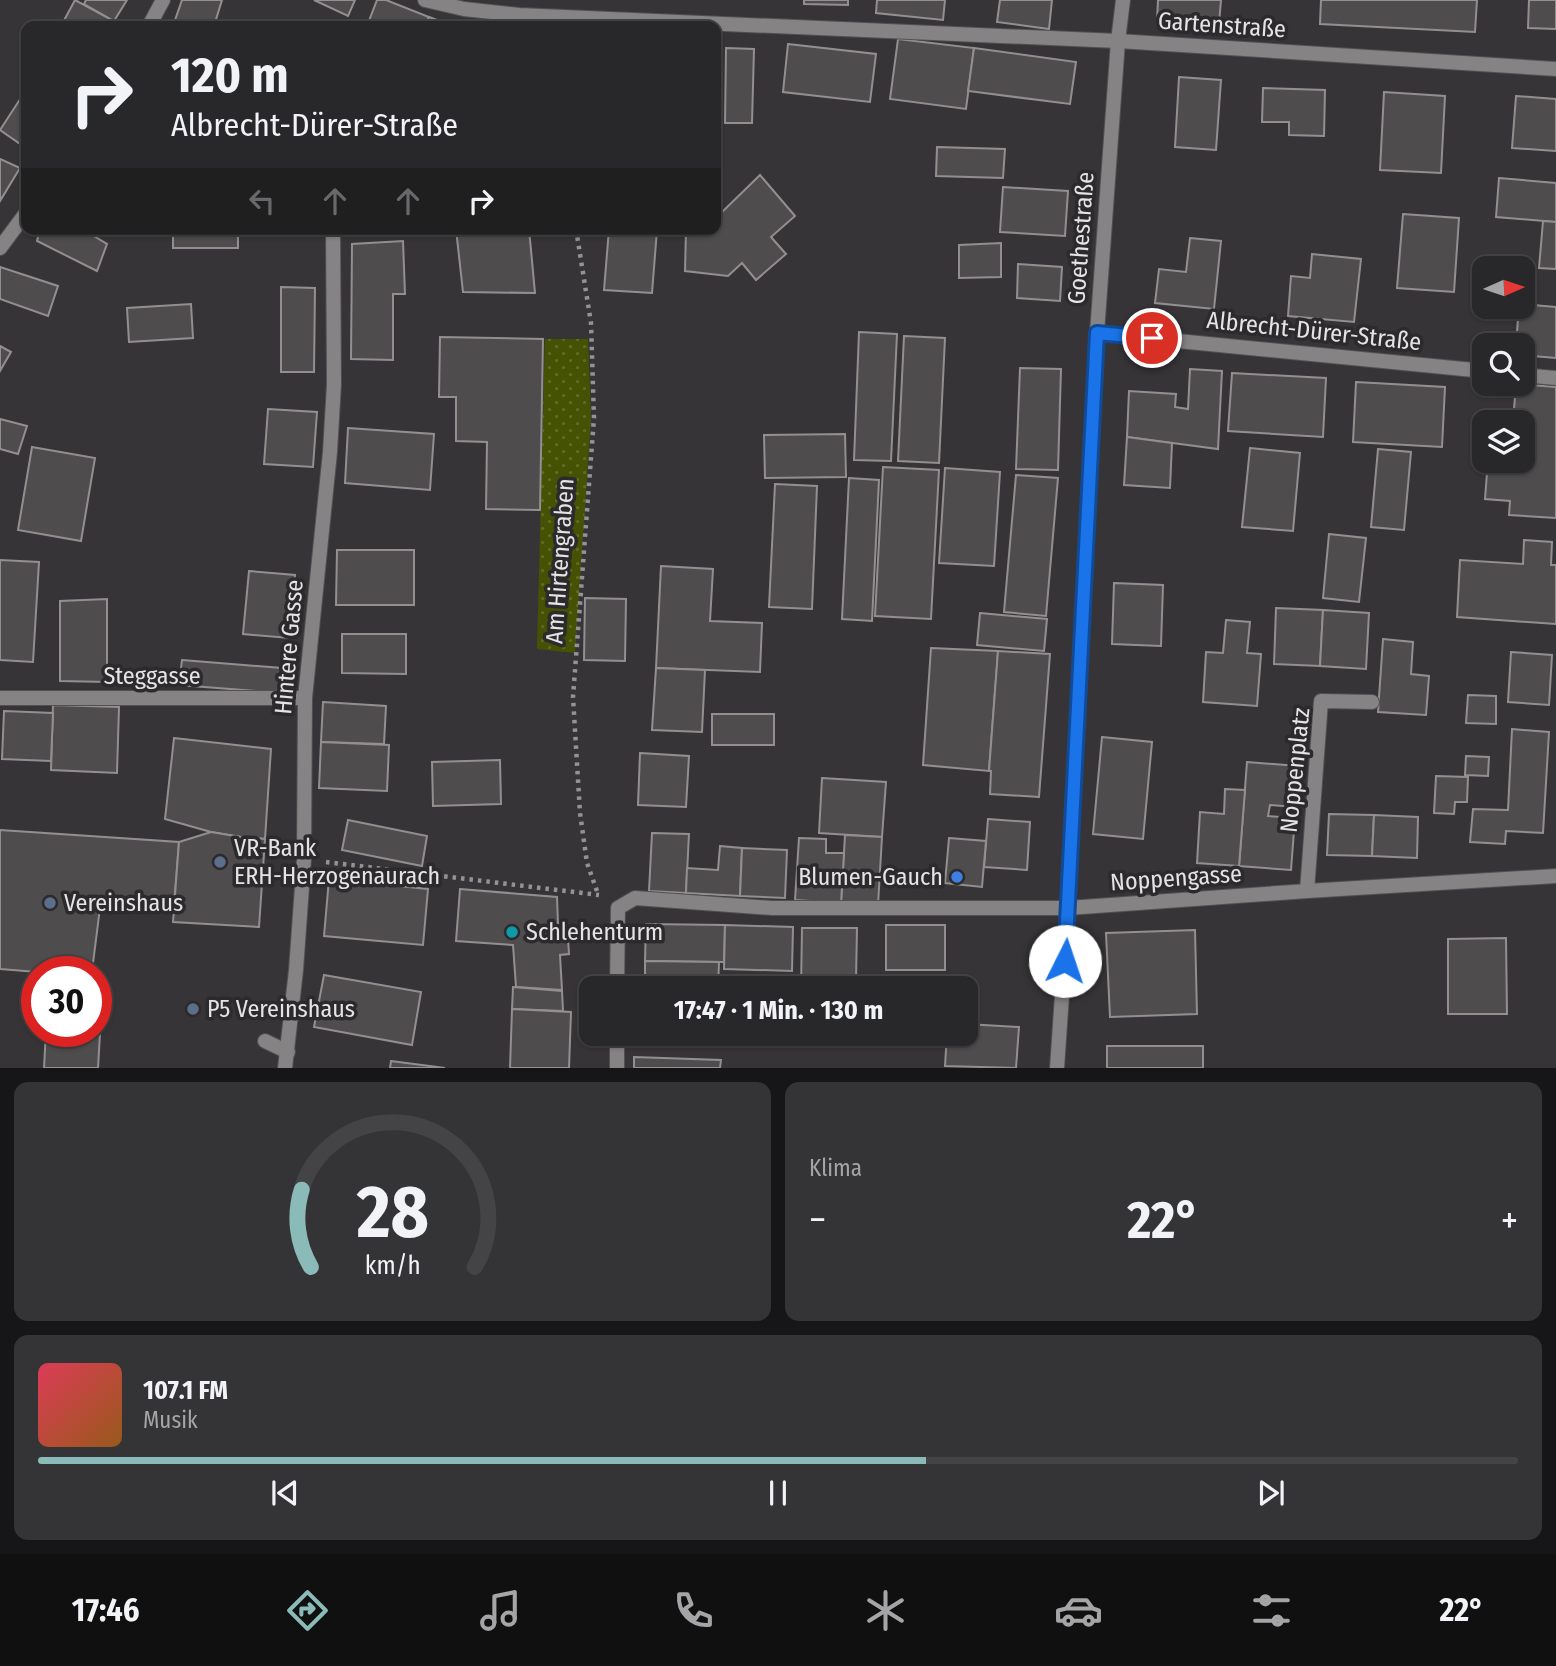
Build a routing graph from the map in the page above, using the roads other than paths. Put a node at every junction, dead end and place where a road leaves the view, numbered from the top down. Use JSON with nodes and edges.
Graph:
{"nodes":[{"id":1,"x":163,"y":0,"type":"edge"},
{"id":2,"x":425,"y":0,"type":"edge"},
{"id":3,"x":1123,"y":0,"type":"edge"},
{"id":4,"x":152,"y":21,"type":"edge"},
{"id":5,"x":658,"y":21,"type":"edge"},
{"id":6,"x":721,"y":24,"type":"edge"},
{"id":7,"x":1118,"y":41,"type":"junction"},
{"id":8,"x":1556,"y":69,"type":"edge"},
{"id":9,"x":21,"y":220,"type":"edge"},
{"id":10,"x":333,"y":235,"type":"edge"},
{"id":11,"x":0,"y":248,"type":"edge"},
{"id":12,"x":1097,"y":333,"type":"junction"},
{"id":13,"x":1472,"y":370,"type":"edge"},
{"id":14,"x":1535,"y":376,"type":"edge"},
{"id":15,"x":1556,"y":378,"type":"edge"},
{"id":16,"x":0,"y":698,"type":"edge"},
{"id":17,"x":305,"y":698,"type":"junction"},
{"id":18,"x":1372,"y":702,"type":"dead end"},
{"id":19,"x":1556,"y":876,"type":"edge"},
{"id":20,"x":1307,"y":891,"type":"junction"},
{"id":21,"x":1068,"y":908,"type":"junction"},
{"id":22,"x":617,"y":976,"type":"edge"},
{"id":23,"x":265,"y":1041,"type":"dead end"},
{"id":24,"x":617,"y":1046,"type":"edge"},
{"id":25,"x":288,"y":1052,"type":"junction"},
{"id":26,"x":285,"y":1068,"type":"edge"},
{"id":27,"x":617,"y":1068,"type":"edge"},
{"id":28,"x":1057,"y":1068,"type":"edge"}],
"edges":[{"from":1,"to":4,"type":"street"},
{"from":2,"to":5,"type":"street","name":"Gartenstraße"},
{"from":3,"to":7,"type":"street","name":"Goethestraße"},
{"from":6,"to":7,"type":"street","name":"Gartenstraße"},
{"from":7,"to":8,"type":"street","name":"Gartenstraße"},
{"from":7,"to":12,"type":"street","name":"Goethestraße"},
{"from":9,"to":11,"type":"street"},
{"from":10,"to":17,"type":"street","name":"Hintere Gasse"},
{"from":12,"to":13,"type":"street","name":"Albrecht-Dürer-Straße"},
{"from":12,"to":21,"type":"street","name":"Goethestraße"},
{"from":14,"to":15,"type":"street"},
{"from":16,"to":17,"type":"street","name":"Steggasse"},
{"from":17,"to":25,"type":"street","name":"Hintere Gasse"},
{"from":18,"to":20,"type":"street","name":"Noppenplatz"},
{"from":19,"to":20,"type":"street","name":"Noppengasse"},
{"from":20,"to":21,"type":"street","name":"Noppengasse"},
{"from":21,"to":22,"type":"street","name":"Noppengasse"},
{"from":21,"to":28,"type":"street","name":"Goethestraße"},
{"from":23,"to":25,"type":"street"},
{"from":24,"to":27,"type":"street"},
{"from":25,"to":26,"type":"street","name":"Hintere Gasse"}]}
